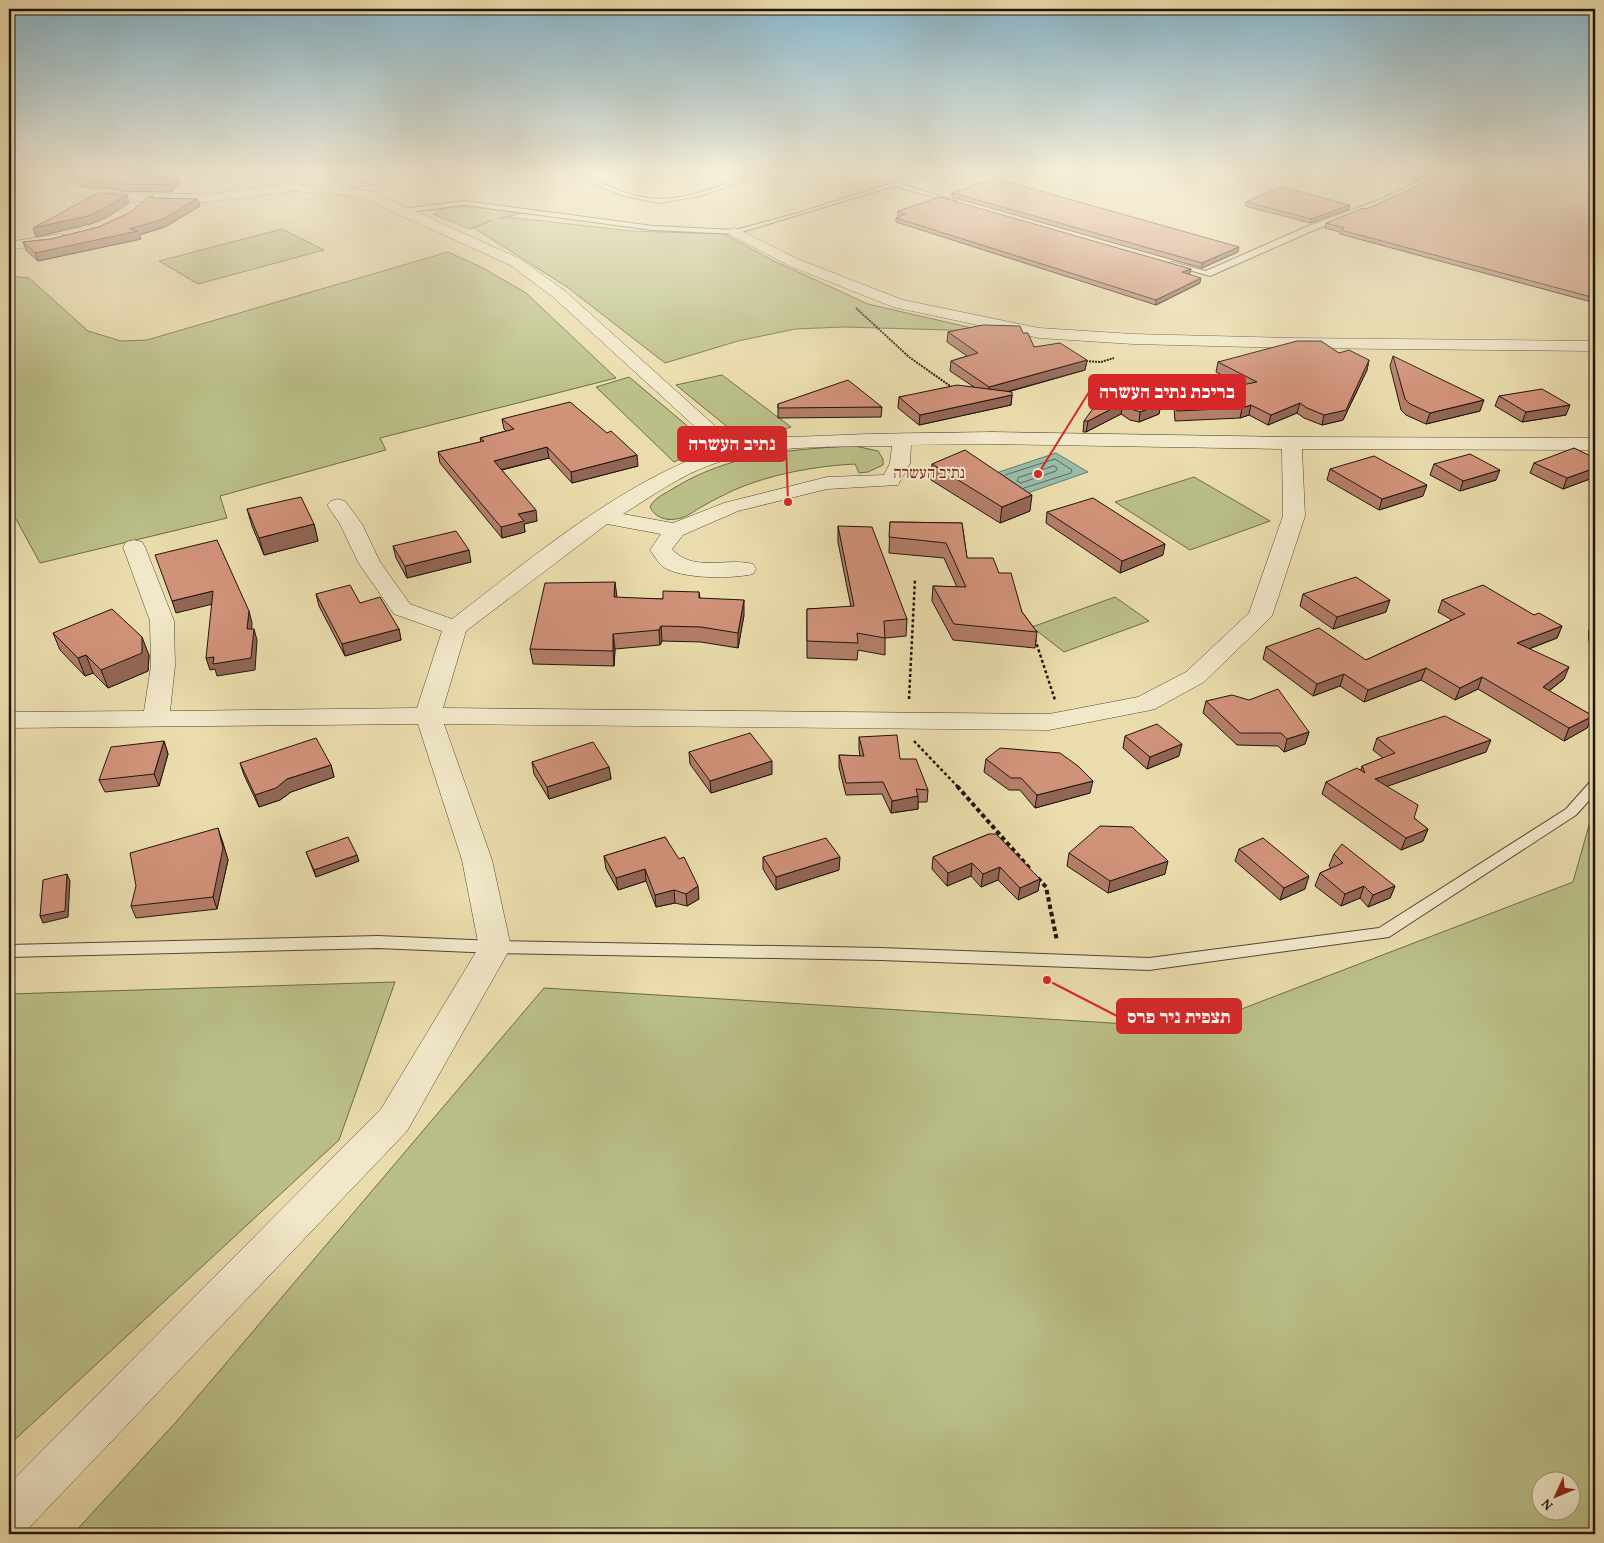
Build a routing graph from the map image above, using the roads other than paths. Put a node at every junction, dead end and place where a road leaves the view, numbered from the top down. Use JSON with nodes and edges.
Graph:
{"nodes":[{"id":1,"x":479,"y":245,"type":"edge"},
{"id":2,"x":759,"y":245,"type":"edge"},
{"id":3,"x":1273,"y":245,"type":"edge"},
{"id":4,"x":1159,"y":261,"type":"edge"},
{"id":5,"x":1595,"y":346,"type":"edge"},
{"id":6,"x":902,"y":440,"type":"junction"},
{"id":7,"x":1292,"y":443,"type":"junction"},
{"id":8,"x":1595,"y":444,"type":"edge"},
{"id":9,"x":734,"y":452,"type":"junction"},
{"id":10,"x":338,"y":505,"type":"dead end"},
{"id":11,"x":602,"y":517,"type":"junction"},
{"id":12,"x":675,"y":530,"type":"junction"},
{"id":13,"x":134,"y":547,"type":"dead end"},
{"id":14,"x":745,"y":569,"type":"dead end"},
{"id":15,"x":455,"y":628,"type":"junction"},
{"id":16,"x":1595,"y":631,"type":"edge"},
{"id":17,"x":1595,"y":640,"type":"edge"},
{"id":18,"x":428,"y":716,"type":"junction"},
{"id":19,"x":156,"y":719,"type":"junction"},
{"id":20,"x":9,"y":720,"type":"edge"},
{"id":21,"x":1595,"y":785,"type":"edge"},
{"id":22,"x":495,"y":947,"type":"junction"},
{"id":23,"x":9,"y":951,"type":"edge"},
{"id":24,"x":9,"y":1516,"type":"edge"}],
"edges":[{"from":1,"to":9,"type":"street"},
{"from":2,"to":5,"type":"street"},
{"from":3,"to":4,"type":"lane"},
{"from":6,"to":7,"type":"street"},
{"from":6,"to":9,"type":"street"},
{"from":6,"to":12,"type":"street"},
{"from":7,"to":8,"type":"street"},
{"from":7,"to":18,"type":"street"},
{"from":9,"to":11,"type":"street"},
{"from":10,"to":15,"type":"street"},
{"from":11,"to":12,"type":"street"},
{"from":11,"to":15,"type":"street"},
{"from":12,"to":14,"type":"street"},
{"from":13,"to":19,"type":"street"},
{"from":15,"to":18,"type":"street"},
{"from":16,"to":17,"type":"lane"},
{"from":18,"to":19,"type":"street"},
{"from":18,"to":22,"type":"street"},
{"from":19,"to":20,"type":"street"},
{"from":21,"to":22,"type":"lane"},
{"from":22,"to":23,"type":"lane"},
{"from":22,"to":24,"type":"street"}]}
